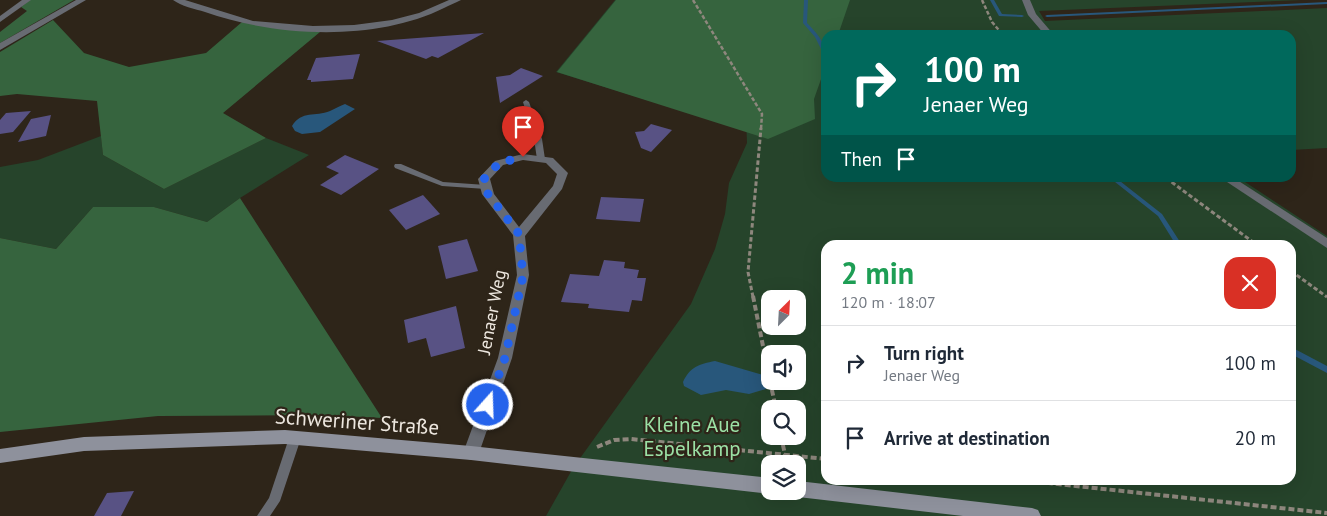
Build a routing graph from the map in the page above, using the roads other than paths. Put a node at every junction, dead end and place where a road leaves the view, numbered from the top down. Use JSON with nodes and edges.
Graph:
{"nodes":[{"id":1,"x":26,"y":0,"type":"edge"},
{"id":2,"x":82,"y":0,"type":"edge"},
{"id":3,"x":176,"y":0,"type":"edge"},
{"id":4,"x":457,"y":0,"type":"edge"},
{"id":5,"x":1026,"y":0,"type":"edge"},
{"id":6,"x":446,"y":2,"type":"edge"},
{"id":7,"x":0,"y":20,"type":"edge"},
{"id":8,"x":1046,"y":30,"type":"edge"},
{"id":9,"x":0,"y":47,"type":"edge"},
{"id":10,"x":526,"y":102,"type":"dead end"},
{"id":11,"x":541,"y":159,"type":"junction"},
{"id":12,"x":398,"y":166,"type":"dead end"},
{"id":13,"x":1233,"y":182,"type":"edge"},
{"id":14,"x":486,"y":187,"type":"junction"},
{"id":15,"x":519,"y":234,"type":"junction"},
{"id":16,"x":1327,"y":244,"type":"edge"},
{"id":17,"x":295,"y":438,"type":"junction"},
{"id":18,"x":470,"y":453,"type":"junction"},
{"id":19,"x":0,"y":456,"type":"edge"},
{"id":20,"x":761,"y":485,"type":"edge"},
{"id":21,"x":806,"y":490,"type":"edge"},
{"id":22,"x":263,"y":516,"type":"edge"},
{"id":23,"x":1032,"y":516,"type":"edge"}],
"edges":[{"from":1,"to":7,"type":"street"},
{"from":2,"to":9,"type":"street"},
{"from":3,"to":6,"type":"street"},
{"from":4,"to":6,"type":"street"},
{"from":5,"to":8,"type":"street"},
{"from":10,"to":11,"type":"lane"},
{"from":11,"to":14,"type":"street"},
{"from":11,"to":15,"type":"street"},
{"from":12,"to":14,"type":"lane"},
{"from":13,"to":16,"type":"street"},
{"from":14,"to":15,"type":"street"},
{"from":15,"to":18,"type":"street","name":"Jenaer Weg"},
{"from":17,"to":18,"type":"street","name":"Schweriner Straße"},
{"from":17,"to":19,"type":"street","name":"Schweriner Straße"},
{"from":17,"to":22,"type":"lane"},
{"from":18,"to":20,"type":"street","name":"Schweriner Straße"},
{"from":21,"to":23,"type":"street"}]}
